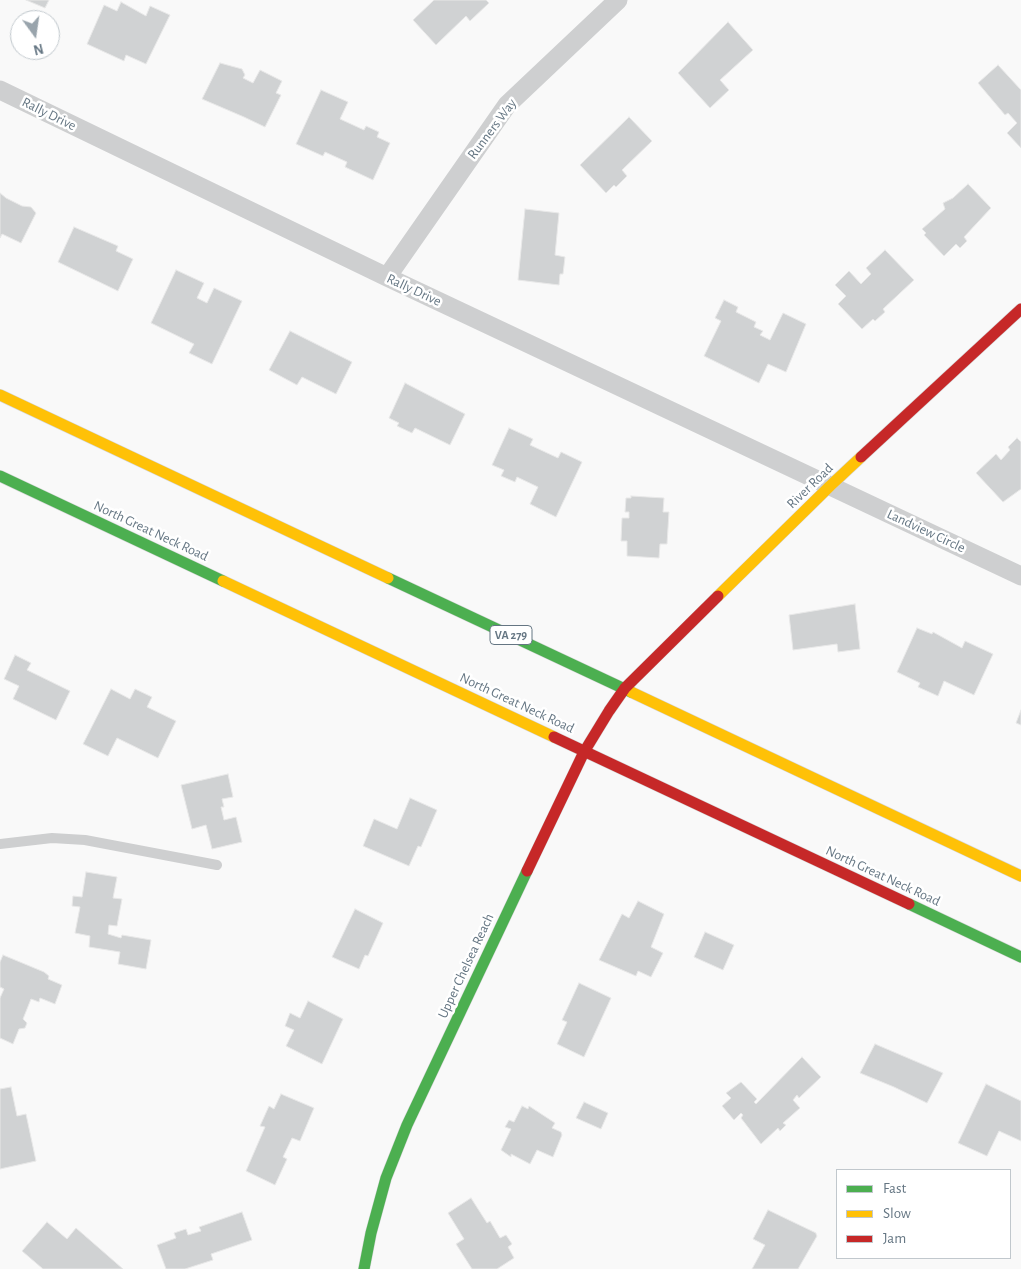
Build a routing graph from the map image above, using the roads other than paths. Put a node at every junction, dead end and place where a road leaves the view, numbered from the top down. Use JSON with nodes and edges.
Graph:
{"nodes":[{"id":1,"x":618,"y":0,"type":"edge"},
{"id":2,"x":0,"y":90,"type":"edge"},
{"id":3,"x":387,"y":278,"type":"junction"},
{"id":4,"x":1021,"y":309,"type":"edge"},
{"id":5,"x":0,"y":395,"type":"edge"},
{"id":6,"x":0,"y":476,"type":"edge"},
{"id":7,"x":830,"y":486,"type":"junction"},
{"id":8,"x":1021,"y":576,"type":"edge"},
{"id":9,"x":625,"y":688,"type":"junction"},
{"id":10,"x":584,"y":752,"type":"junction"},
{"id":11,"x":0,"y":844,"type":"edge"},
{"id":12,"x":217,"y":865,"type":"dead end"},
{"id":13,"x":1021,"y":876,"type":"edge"},
{"id":14,"x":1021,"y":957,"type":"edge"},
{"id":15,"x":364,"y":1269,"type":"edge"}],
"edges":[{"from":1,"to":3,"type":"street","name":"Runners Way"},
{"from":2,"to":3,"type":"street","name":"Rally Drive"},
{"from":3,"to":7,"type":"street","name":"Rally Drive"},
{"from":4,"to":7,"type":"main road","name":"River Road"},
{"from":5,"to":9,"type":"main road","number":"VA 279"},
{"from":6,"to":10,"type":"main road","name":"North Great Neck Road"},
{"from":7,"to":8,"type":"street","name":"Landview Circle"},
{"from":7,"to":9,"type":"main road","name":"River Road"},
{"from":9,"to":10,"type":"main road","name":"Upper Chelsea Reach"},
{"from":9,"to":13,"type":"main road","number":"VA 279"},
{"from":10,"to":14,"type":"main road","name":"North Great Neck Road"},
{"from":10,"to":15,"type":"main road","name":"Upper Chelsea Reach"},
{"from":11,"to":12,"type":"lane"}]}
